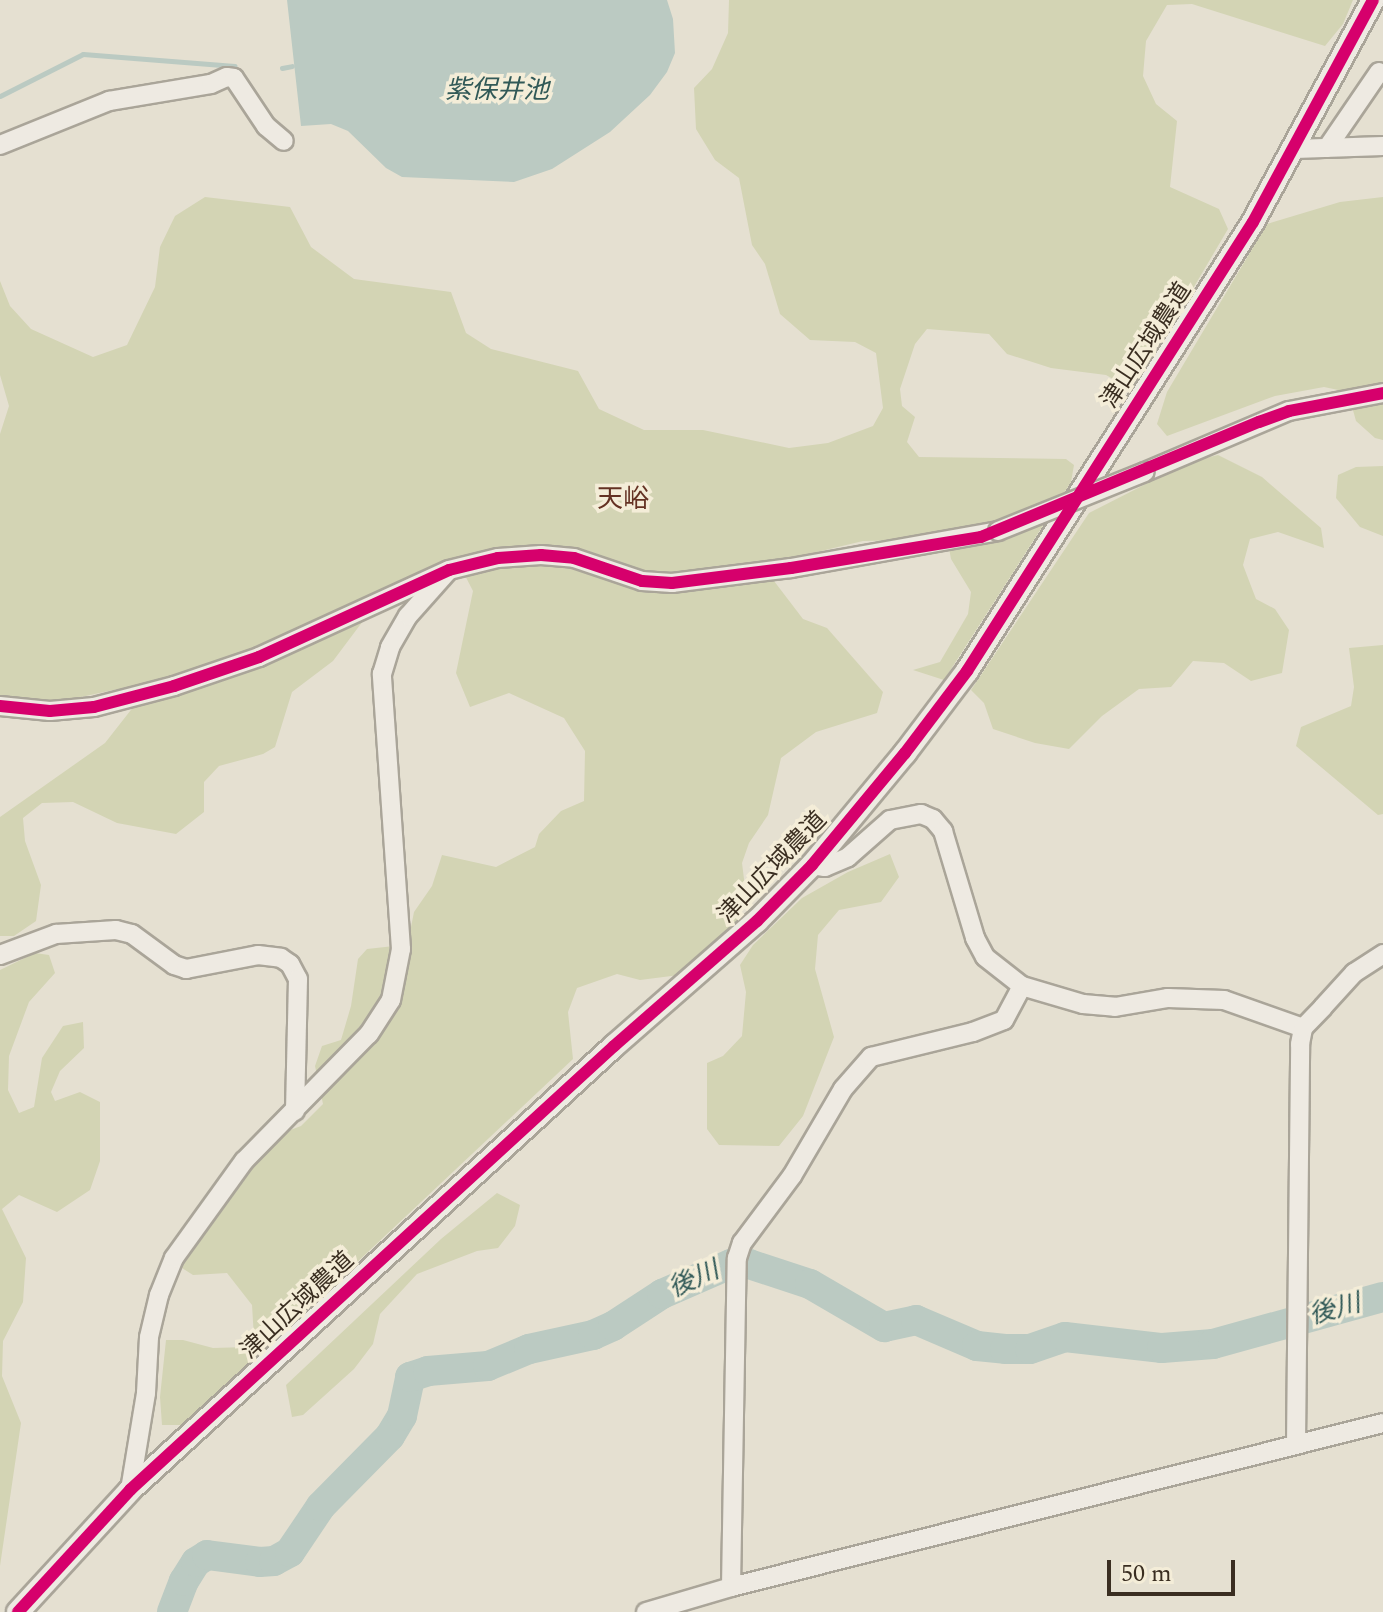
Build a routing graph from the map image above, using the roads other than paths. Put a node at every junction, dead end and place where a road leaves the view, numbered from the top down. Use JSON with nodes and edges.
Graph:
{"nodes":[{"id":1,"x":1373,"y":0,"type":"edge"},
{"id":2,"x":1379,"y":72,"type":"dead end"},
{"id":3,"x":284,"y":141,"type":"dead end"},
{"id":4,"x":0,"y":145,"type":"edge"},
{"id":5,"x":1383,"y":146,"type":"edge"},
{"id":6,"x":1327,"y":148,"type":"junction"},
{"id":7,"x":1295,"y":149,"type":"junction"},
{"id":8,"x":1383,"y":393,"type":"edge"},
{"id":9,"x":449,"y":570,"type":"junction"},
{"id":10,"x":0,"y":706,"type":"edge"},
{"id":11,"x":812,"y":865,"type":"junction"},
{"id":12,"x":1383,"y":954,"type":"edge"},
{"id":13,"x":0,"y":955,"type":"edge"},
{"id":14,"x":1022,"y":986,"type":"junction"},
{"id":15,"x":1303,"y":1028,"type":"junction"},
{"id":16,"x":295,"y":1111,"type":"junction"},
{"id":17,"x":1383,"y":1423,"type":"edge"},
{"id":18,"x":1296,"y":1444,"type":"junction"},
{"id":19,"x":130,"y":1490,"type":"junction"},
{"id":20,"x":731,"y":1587,"type":"junction"},
{"id":21,"x":18,"y":1612,"type":"edge"},
{"id":22,"x":646,"y":1612,"type":"edge"}],
"edges":[{"from":1,"to":7,"type":"street","name":"津山広域農道"},
{"from":2,"to":6,"type":"street"},
{"from":3,"to":4,"type":"street"},
{"from":5,"to":6,"type":"street"},
{"from":6,"to":7,"type":"street"},
{"from":7,"to":11,"type":"street","name":"津山広域農道"},
{"from":8,"to":9,"type":"street","bridge":true},
{"from":9,"to":10,"type":"street"},
{"from":9,"to":16,"type":"street"},
{"from":11,"to":14,"type":"street"},
{"from":11,"to":19,"type":"street","name":"津山広域農道"},
{"from":12,"to":15,"type":"street"},
{"from":13,"to":16,"type":"street"},
{"from":14,"to":15,"type":"street"},
{"from":14,"to":20,"type":"street"},
{"from":15,"to":18,"type":"street"},
{"from":16,"to":19,"type":"street"},
{"from":17,"to":18,"type":"street"},
{"from":18,"to":20,"type":"street"},
{"from":19,"to":21,"type":"street","name":"津山広域農道"},
{"from":20,"to":22,"type":"street"}]}
